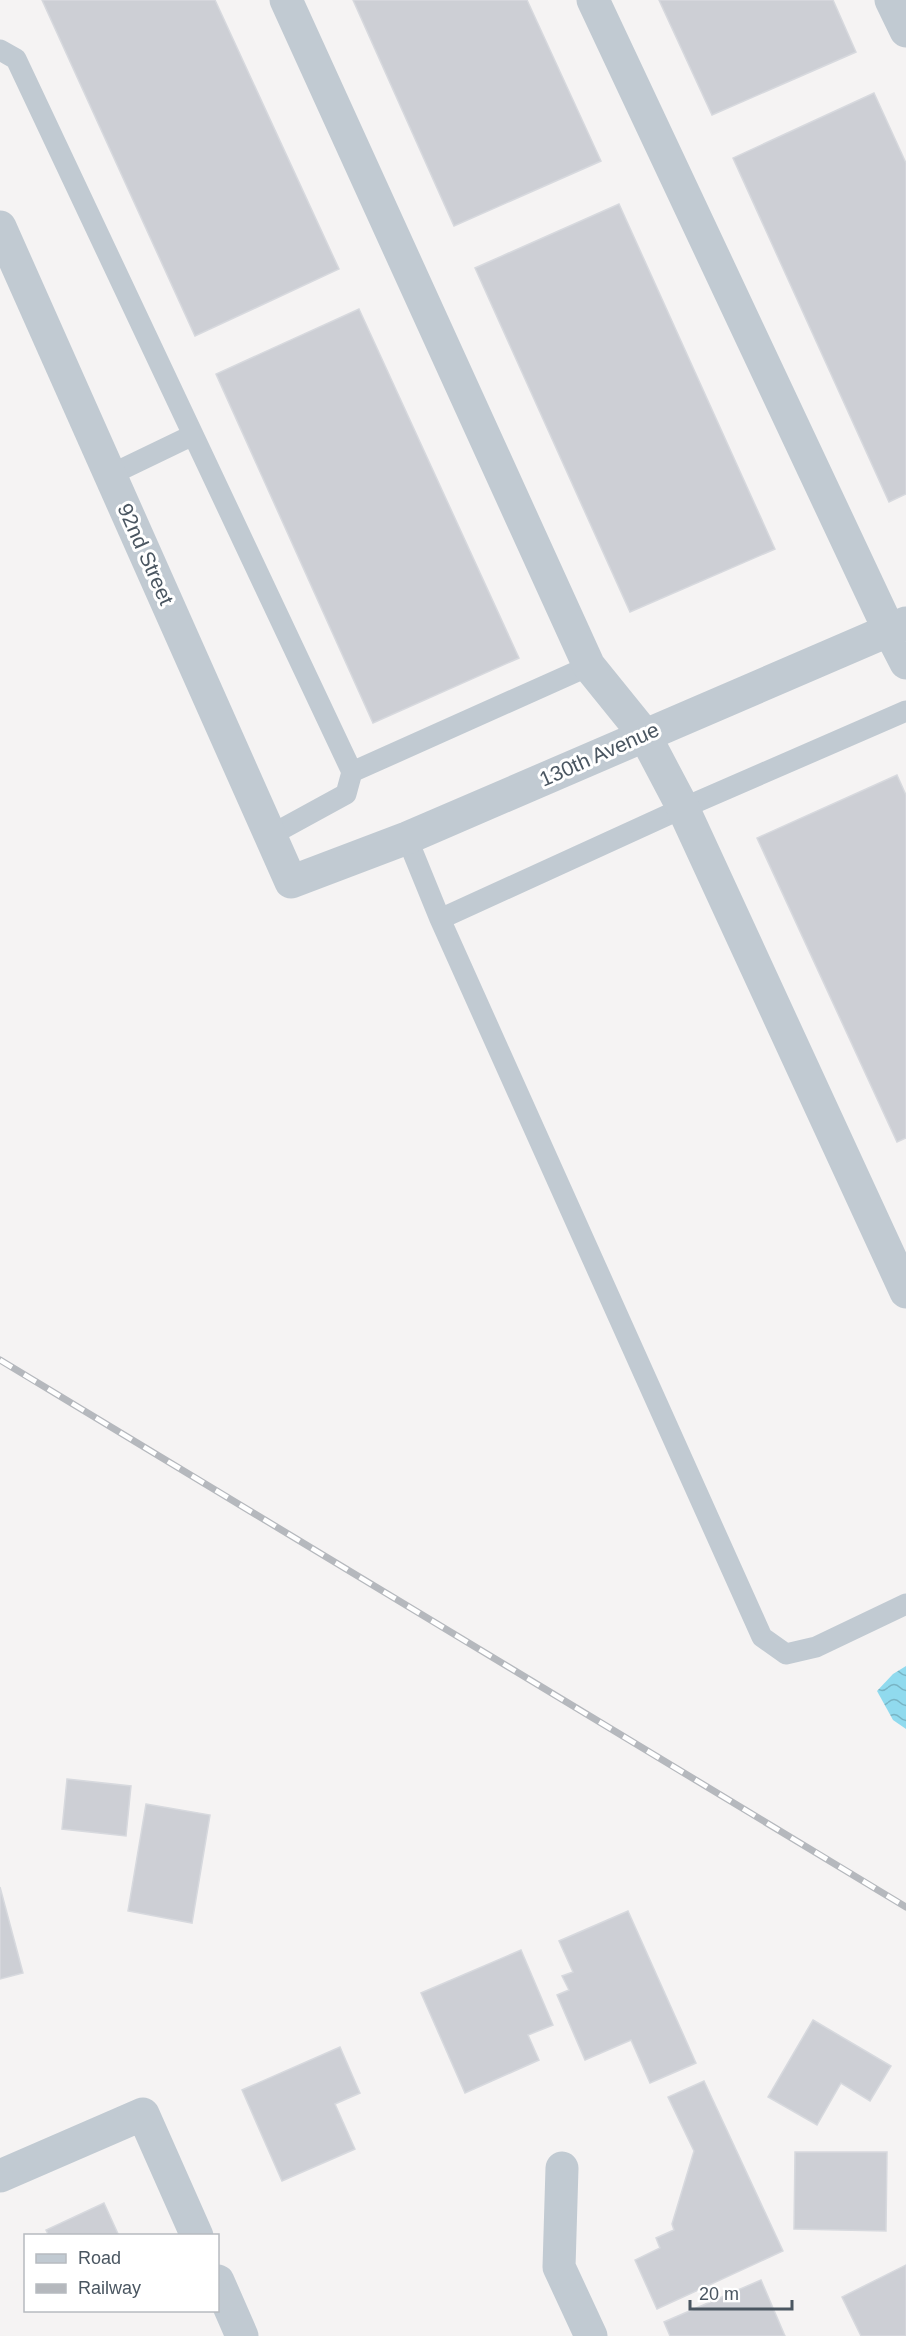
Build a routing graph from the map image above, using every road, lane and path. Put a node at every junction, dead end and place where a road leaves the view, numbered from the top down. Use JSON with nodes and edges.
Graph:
{"nodes":[{"id":1,"x":286,"y":0,"type":"edge"},
{"id":2,"x":593,"y":0,"type":"edge"},
{"id":3,"x":891,"y":0,"type":"edge"},
{"id":4,"x":906,"y":31,"type":"edge"},
{"id":5,"x":0,"y":50,"type":"edge"},
{"id":6,"x":0,"y":227,"type":"edge"},
{"id":7,"x":193,"y":435,"type":"junction"},
{"id":8,"x":110,"y":475,"type":"junction"},
{"id":9,"x":897,"y":627,"type":"edge"},
{"id":10,"x":906,"y":663,"type":"edge"},
{"id":11,"x":589,"y":666,"type":"junction"},
{"id":12,"x":906,"y":711,"type":"edge"},
{"id":13,"x":644,"y":734,"type":"junction"},
{"id":14,"x":352,"y":772,"type":"junction"},
{"id":15,"x":683,"y":808,"type":"junction"},
{"id":16,"x":271,"y":835,"type":"junction"},
{"id":17,"x":407,"y":838,"type":"junction"},
{"id":18,"x":291,"y":882,"type":"joint"},
{"id":19,"x":440,"y":919,"type":"junction"},
{"id":20,"x":906,"y":1292,"type":"edge"},
{"id":21,"x":906,"y":1604,"type":"edge"},
{"id":22,"x":562,"y":2168,"type":"dead end"},
{"id":23,"x":0,"y":2176,"type":"edge"},
{"id":24,"x":197,"y":2234,"type":"edge"},
{"id":25,"x":219,"y":2283,"type":"edge"},
{"id":26,"x":242,"y":2336,"type":"edge"},
{"id":27,"x":591,"y":2336,"type":"edge"}],
"edges":[{"from":1,"to":11,"type":"street"},
{"from":2,"to":9,"type":"street"},
{"from":3,"to":4,"type":"street"},
{"from":5,"to":7,"type":"lane"},
{"from":6,"to":8,"type":"street","name":"92nd Street"},
{"from":7,"to":8,"type":"lane"},
{"from":7,"to":14,"type":"lane"},
{"from":8,"to":16,"type":"street","name":"92nd Street"},
{"from":9,"to":10,"type":"street"},
{"from":9,"to":13,"type":"street","name":"130th Avenue"},
{"from":11,"to":13,"type":"street"},
{"from":11,"to":14,"type":"lane"},
{"from":12,"to":15,"type":"lane"},
{"from":13,"to":15,"type":"street"},
{"from":13,"to":17,"type":"street","name":"130th Avenue"},
{"from":14,"to":16,"type":"lane"},
{"from":15,"to":19,"type":"lane"},
{"from":15,"to":20,"type":"street"},
{"from":16,"to":18,"type":"street","name":"92nd Street"},
{"from":17,"to":18,"type":"street","name":"130th Avenue"},
{"from":17,"to":19,"type":"lane"},
{"from":19,"to":21,"type":"lane"},
{"from":22,"to":27,"type":"street"},
{"from":23,"to":24,"type":"street"},
{"from":25,"to":26,"type":"street"}]}
